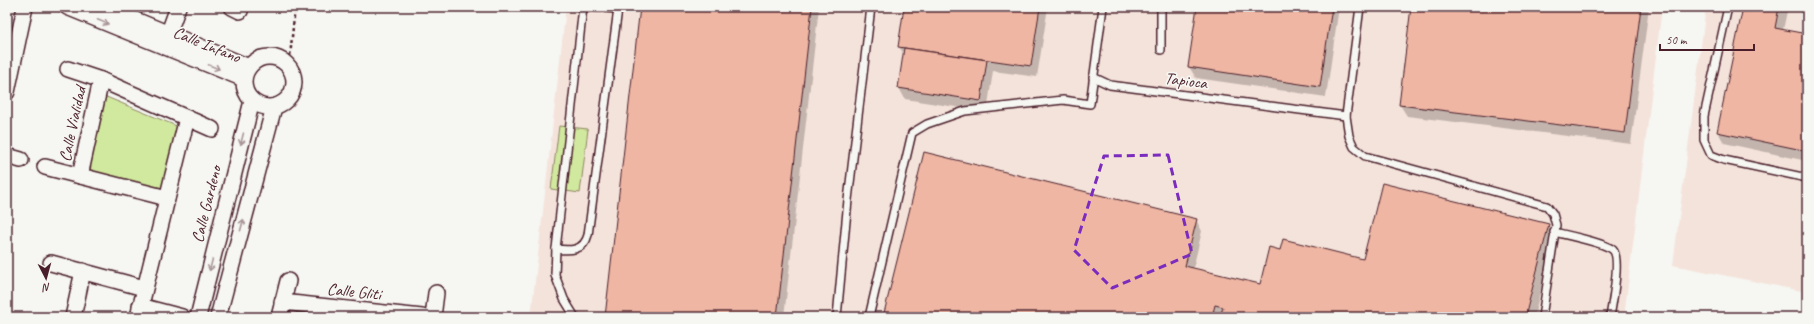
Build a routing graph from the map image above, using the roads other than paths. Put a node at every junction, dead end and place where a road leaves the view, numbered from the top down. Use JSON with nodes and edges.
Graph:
{"nodes":[{"id":1,"x":24,"y":7,"type":"edge"},
{"id":2,"x":67,"y":7,"type":"edge"},
{"id":3,"x":104,"y":7,"type":"edge"},
{"id":4,"x":178,"y":7,"type":"edge"},
{"id":5,"x":583,"y":7,"type":"edge"},
{"id":6,"x":589,"y":7,"type":"edge"},
{"id":7,"x":871,"y":7,"type":"edge"},
{"id":8,"x":1103,"y":7,"type":"edge"},
{"id":9,"x":1161,"y":7,"type":"edge"},
{"id":10,"x":1360,"y":7,"type":"edge"},
{"id":11,"x":1728,"y":7,"type":"edge"},
{"id":12,"x":618,"y":8,"type":"edge"},
{"id":13,"x":13,"y":30,"type":"edge"},
{"id":14,"x":166,"y":40,"type":"junction"},
{"id":15,"x":1161,"y":50,"type":"dead end"},
{"id":16,"x":68,"y":68,"type":"dead end"},
{"id":17,"x":247,"y":73,"type":"junction"},
{"id":18,"x":1093,"y":77,"type":"junction"},
{"id":19,"x":101,"y":80,"type":"junction"},
{"id":20,"x":7,"y":92,"type":"edge"},
{"id":21,"x":252,"y":101,"type":"junction"},
{"id":22,"x":274,"y":107,"type":"junction"},
{"id":23,"x":1346,"y":116,"type":"junction"},
{"id":24,"x":187,"y":118,"type":"junction"},
{"id":25,"x":212,"y":129,"type":"dead end"},
{"id":26,"x":45,"y":167,"type":"dead end"},
{"id":27,"x":80,"y":176,"type":"junction"},
{"id":28,"x":1807,"y":178,"type":"edge"},
{"id":29,"x":167,"y":198,"type":"junction"},
{"id":30,"x":1554,"y":232,"type":"junction"},
{"id":31,"x":556,"y":250,"type":"junction"},
{"id":32,"x":51,"y":263,"type":"dead end"},
{"id":33,"x":83,"y":271,"type":"junction"},
{"id":34,"x":288,"y":281,"type":"dead end"},
{"id":35,"x":144,"y":288,"type":"junction"},
{"id":36,"x":436,"y":293,"type":"dead end"},
{"id":37,"x":282,"y":302,"type":"junction"},
{"id":38,"x":139,"y":312,"type":"edge"},
{"id":39,"x":73,"y":317,"type":"edge"},
{"id":40,"x":182,"y":317,"type":"edge"},
{"id":41,"x":198,"y":317,"type":"edge"},
{"id":42,"x":218,"y":317,"type":"edge"},
{"id":43,"x":279,"y":317,"type":"edge"},
{"id":44,"x":422,"y":317,"type":"edge"},
{"id":45,"x":433,"y":317,"type":"edge"},
{"id":46,"x":575,"y":317,"type":"edge"},
{"id":47,"x":837,"y":317,"type":"edge"},
{"id":48,"x":869,"y":317,"type":"edge"},
{"id":49,"x":1542,"y":317,"type":"edge"},
{"id":50,"x":1610,"y":317,"type":"edge"}],
"edges":[{"from":1,"to":13,"type":"street"},
{"from":2,"to":14,"type":"street","name":"Calle Infano","one_way":true},
{"from":3,"to":14,"type":"street","name":"Calle Infano"},
{"from":4,"to":14,"type":"street"},
{"from":5,"to":31,"type":"lane"},
{"from":6,"to":12,"type":"lane"},
{"from":7,"to":47,"type":"lane"},
{"from":8,"to":18,"type":"lane"},
{"from":9,"to":15,"type":"lane"},
{"from":10,"to":23,"type":"lane"},
{"from":11,"to":28,"type":"lane"},
{"from":12,"to":31,"type":"lane"},
{"from":13,"to":20,"type":"street"},
{"from":14,"to":17,"type":"street","name":"Calle Infano"},
{"from":16,"to":19,"type":"street","name":"Calle Vialidad"},
{"from":17,"to":21,"type":"street"},
{"from":17,"to":22,"type":"street"},
{"from":18,"to":23,"type":"lane","name":"Tapioca"},
{"from":18,"to":48,"type":"lane"},
{"from":19,"to":24,"type":"street","name":"Calle Vialidad"},
{"from":19,"to":27,"type":"street","name":"Calle Vialidad"},
{"from":21,"to":22,"type":"street"},
{"from":21,"to":41,"type":"street","name":"Calle Gardeno","one_way":true},
{"from":42,"to":22,"type":"street","one_way":true},
{"from":23,"to":30,"type":"lane"},
{"from":24,"to":25,"type":"street","name":"Calle Vialidad"},
{"from":24,"to":29,"type":"street"},
{"from":26,"to":27,"type":"street","name":"Calle Vialidad"},
{"from":27,"to":29,"type":"street","name":"Calle Vialidad"},
{"from":29,"to":35,"type":"street"},
{"from":30,"to":49,"type":"lane"},
{"from":30,"to":50,"type":"lane"},
{"from":31,"to":46,"type":"lane"},
{"from":32,"to":33,"type":"street"},
{"from":33,"to":35,"type":"street"},
{"from":33,"to":39,"type":"street"},
{"from":34,"to":37,"type":"street"},
{"from":35,"to":38,"type":"street"},
{"from":36,"to":45,"type":"street"},
{"from":37,"to":43,"type":"street"},
{"from":37,"to":44,"type":"street","name":"Calle Gliti"},
{"from":38,"to":40,"type":"street"}]}
